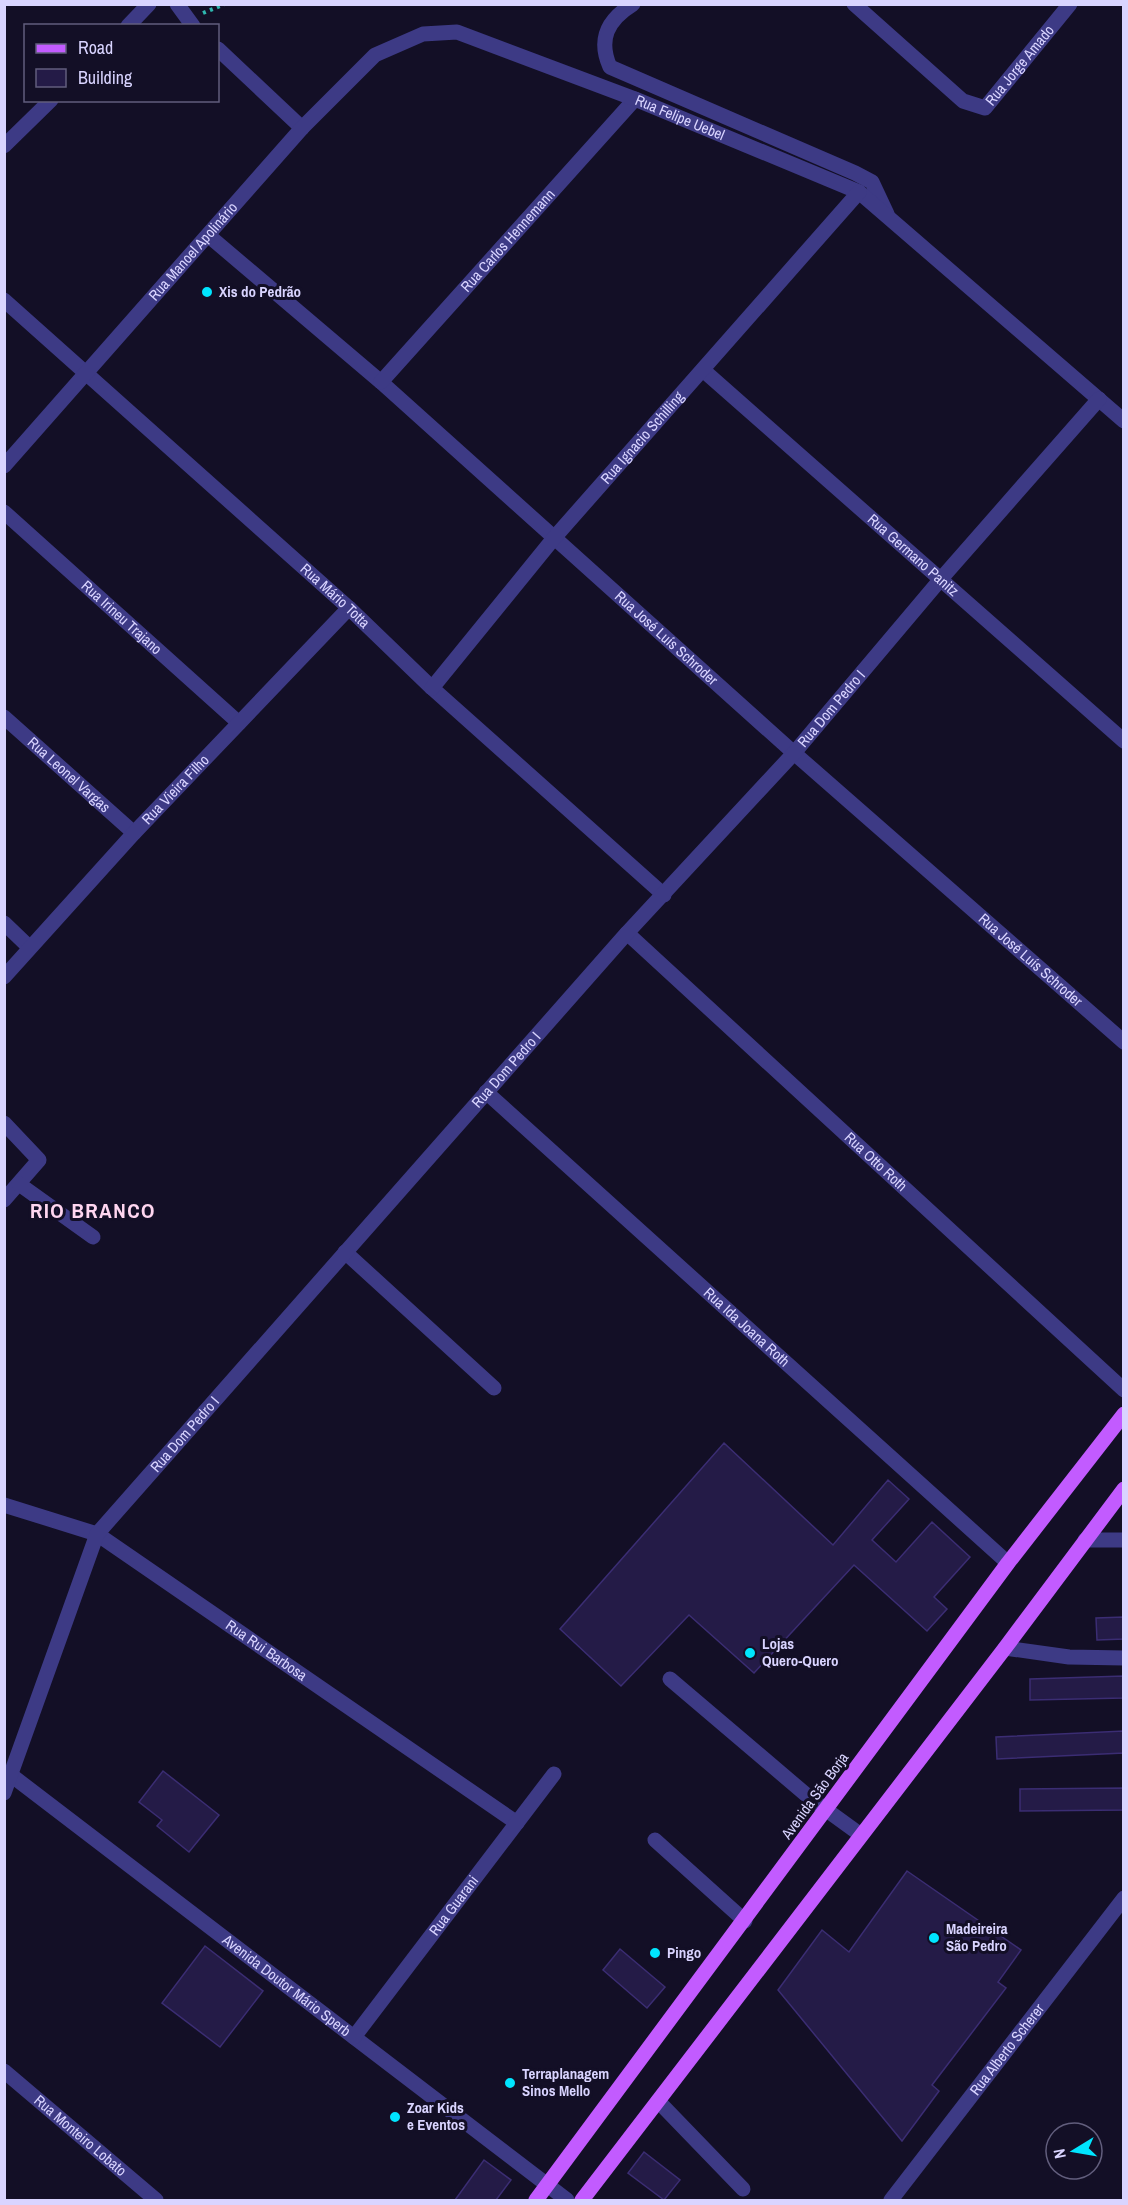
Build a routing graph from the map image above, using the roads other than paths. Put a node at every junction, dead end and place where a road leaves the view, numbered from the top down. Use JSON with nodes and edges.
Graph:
{"nodes":[{"id":1,"x":149,"y":4,"type":"edge"},
{"id":2,"x":177,"y":4,"type":"edge"},
{"id":3,"x":633,"y":4,"type":"edge"},
{"id":4,"x":854,"y":4,"type":"edge"},
{"id":5,"x":1070,"y":4,"type":"edge"},
{"id":6,"x":191,"y":22,"type":"edge"},
{"id":7,"x":130,"y":24,"type":"edge"},
{"id":8,"x":219,"y":50,"type":"edge"},
{"id":9,"x":635,"y":99,"type":"junction"},
{"id":10,"x":49,"y":102,"type":"edge"},
{"id":11,"x":302,"y":128,"type":"junction"},
{"id":12,"x":4,"y":146,"type":"edge"},
{"id":13,"x":859,"y":192,"type":"junction"},
{"id":14,"x":888,"y":217,"type":"junction"},
{"id":15,"x":209,"y":236,"type":"junction"},
{"id":16,"x":4,"y":300,"type":"edge"},
{"id":17,"x":703,"y":370,"type":"junction"},
{"id":18,"x":86,"y":376,"type":"junction"},
{"id":19,"x":381,"y":381,"type":"junction"},
{"id":20,"x":1099,"y":399,"type":"junction"},
{"id":21,"x":1124,"y":421,"type":"edge"},
{"id":22,"x":4,"y":466,"type":"edge"},
{"id":23,"x":4,"y":512,"type":"edge"},
{"id":24,"x":554,"y":538,"type":"junction"},
{"id":25,"x":940,"y":580,"type":"junction"},
{"id":26,"x":349,"y":608,"type":"junction"},
{"id":27,"x":432,"y":688,"type":"junction"},
{"id":28,"x":4,"y":717,"type":"edge"},
{"id":29,"x":239,"y":723,"type":"junction"},
{"id":30,"x":1124,"y":741,"type":"edge"},
{"id":31,"x":794,"y":753,"type":"junction"},
{"id":32,"x":134,"y":833,"type":"junction"},
{"id":33,"x":664,"y":895,"type":"junction"},
{"id":34,"x":4,"y":923,"type":"edge"},
{"id":35,"x":627,"y":933,"type":"junction"},
{"id":36,"x":29,"y":946,"type":"junction"},
{"id":37,"x":4,"y":977,"type":"edge"},
{"id":38,"x":1124,"y":1042,"type":"edge"},
{"id":39,"x":486,"y":1092,"type":"junction"},
{"id":40,"x":4,"y":1123,"type":"edge"},
{"id":41,"x":19,"y":1184,"type":"junction"},
{"id":42,"x":4,"y":1200,"type":"edge"},
{"id":43,"x":93,"y":1237,"type":"dead end"},
{"id":44,"x":345,"y":1252,"type":"junction"},
{"id":45,"x":494,"y":1388,"type":"dead end"},
{"id":46,"x":1124,"y":1390,"type":"edge"},
{"id":47,"x":1124,"y":1414,"type":"edge"},
{"id":48,"x":1124,"y":1489,"type":"edge"},
{"id":49,"x":4,"y":1504,"type":"edge"},
{"id":50,"x":97,"y":1534,"type":"junction"},
{"id":51,"x":1085,"y":1540,"type":"junction"},
{"id":52,"x":1124,"y":1540,"type":"edge"},
{"id":53,"x":1008,"y":1563,"type":"junction"},
{"id":54,"x":1005,"y":1648,"type":"junction"},
{"id":55,"x":1124,"y":1658,"type":"edge"},
{"id":56,"x":670,"y":1679,"type":"dead end"},
{"id":57,"x":8,"y":1774,"type":"edge"},
{"id":58,"x":554,"y":1774,"type":"dead end"},
{"id":59,"x":4,"y":1793,"type":"edge"},
{"id":60,"x":828,"y":1809,"type":"junction"},
{"id":61,"x":517,"y":1823,"type":"junction"},
{"id":62,"x":861,"y":1835,"type":"junction"},
{"id":63,"x":655,"y":1840,"type":"dead end"},
{"id":64,"x":1124,"y":1898,"type":"edge"},
{"id":65,"x":744,"y":1921,"type":"junction"},
{"id":66,"x":354,"y":2037,"type":"junction"},
{"id":67,"x":4,"y":2071,"type":"edge"},
{"id":68,"x":658,"y":2101,"type":"junction"},
{"id":69,"x":548,"y":2185,"type":"junction"},
{"id":70,"x":743,"y":2189,"type":"dead end"},
{"id":71,"x":156,"y":2200,"type":"edge"},
{"id":72,"x":536,"y":2200,"type":"edge"},
{"id":73,"x":567,"y":2200,"type":"edge"},
{"id":74,"x":582,"y":2200,"type":"edge"},
{"id":75,"x":891,"y":2200,"type":"edge"}],
"edges":[{"from":1,"to":7,"type":"street"},
{"from":2,"to":6,"type":"street"},
{"from":3,"to":14,"type":"street"},
{"from":4,"to":5,"type":"street","name":"Rua Jorge Amado"},
{"from":8,"to":11,"type":"street"},
{"from":9,"to":11,"type":"street","name":"Rua Felipe Uebel"},
{"from":9,"to":13,"type":"street","name":"Rua Felipe Uebel"},
{"from":9,"to":19,"type":"street","name":"Rua Carlos Hennemann"},
{"from":10,"to":12,"type":"street"},
{"from":11,"to":15,"type":"street","name":"Rua Manoel Apolinário"},
{"from":13,"to":14,"type":"street","name":"Rua Felipe Uebel"},
{"from":13,"to":17,"type":"street","name":"Rua Ignacio Schilling"},
{"from":14,"to":20,"type":"street","name":"Rua Felipe Uebel"},
{"from":15,"to":18,"type":"street","name":"Rua Manoel Apolinário"},
{"from":15,"to":19,"type":"street","name":"Rua José Luís Schroder"},
{"from":16,"to":18,"type":"street","name":"Rua Mário Totta"},
{"from":17,"to":24,"type":"street","name":"Rua Ignacio Schilling"},
{"from":17,"to":25,"type":"street","name":"Rua Germano Panitz"},
{"from":18,"to":22,"type":"street","name":"Rua Manoel Apolinário"},
{"from":18,"to":26,"type":"street","name":"Rua Mário Totta"},
{"from":19,"to":24,"type":"street","name":"Rua José Luís Schroder"},
{"from":20,"to":21,"type":"street","name":"Rua Felipe Uebel"},
{"from":20,"to":25,"type":"street","name":"Rua Dom Pedro I"},
{"from":23,"to":29,"type":"street","name":"Rua Irineu Trajano"},
{"from":24,"to":27,"type":"street","name":"Rua Ignacio Schilling"},
{"from":24,"to":31,"type":"street","name":"Rua José Luís Schroder"},
{"from":25,"to":30,"type":"street","name":"Rua Germano Panitz"},
{"from":25,"to":31,"type":"street","name":"Rua Dom Pedro I"},
{"from":26,"to":27,"type":"street","name":"Rua Mário Totta"},
{"from":26,"to":29,"type":"street","name":"Rua Vieira Filho"},
{"from":27,"to":33,"type":"street","name":"Rua Mário Totta"},
{"from":28,"to":32,"type":"street","name":"Rua Leonel Vargas"},
{"from":29,"to":32,"type":"street","name":"Rua Vieira Filho"},
{"from":31,"to":33,"type":"street","name":"Rua Dom Pedro I"},
{"from":31,"to":38,"type":"street","name":"Rua José Luís Schroder"},
{"from":32,"to":36,"type":"street","name":"Rua Vieira Filho"},
{"from":33,"to":35,"type":"street","name":"Rua Dom Pedro I"},
{"from":34,"to":36,"type":"street"},
{"from":35,"to":39,"type":"street","name":"Rua Dom Pedro I"},
{"from":35,"to":46,"type":"street","name":"Rua Otto Roth"},
{"from":36,"to":37,"type":"street","name":"Rua Vieira Filho"},
{"from":39,"to":44,"type":"street","name":"Rua Dom Pedro I"},
{"from":39,"to":53,"type":"street","name":"Rua Ida Joana Roth"},
{"from":40,"to":41,"type":"street"},
{"from":41,"to":42,"type":"street"},
{"from":41,"to":43,"type":"street"},
{"from":44,"to":45,"type":"street"},
{"from":44,"to":50,"type":"street","name":"Rua Dom Pedro I"},
{"from":47,"to":53,"type":"main road","name":"Avenida São Borja"},
{"from":48,"to":51,"type":"main road"},
{"from":49,"to":50,"type":"street","name":"Rua Rui Barbosa"},
{"from":50,"to":57,"type":"street","name":"Rua Dom Pedro I"},
{"from":50,"to":61,"type":"street","name":"Rua Rui Barbosa"},
{"from":51,"to":52,"type":"street"},
{"from":51,"to":54,"type":"main road"},
{"from":53,"to":60,"type":"main road","name":"Avenida São Borja"},
{"from":54,"to":55,"type":"street"},
{"from":54,"to":62,"type":"main road"},
{"from":56,"to":60,"type":"street"},
{"from":57,"to":59,"type":"street","name":"Rua Dom Pedro I"},
{"from":57,"to":66,"type":"street","name":"Avenida Doutor Mário Sperb"},
{"from":58,"to":61,"type":"street","name":"Rua Guarani"},
{"from":60,"to":62,"type":"street"},
{"from":60,"to":65,"type":"main road","name":"Avenida São Borja"},
{"from":61,"to":66,"type":"street","name":"Rua Guarani"},
{"from":62,"to":68,"type":"main road"},
{"from":63,"to":65,"type":"street"},
{"from":64,"to":75,"type":"street","name":"Rua Alberto Scherer"},
{"from":65,"to":69,"type":"main road","name":"Avenida São Borja"},
{"from":66,"to":69,"type":"street","name":"Avenida Doutor Mário Sperb"},
{"from":67,"to":71,"type":"street","name":"Rua Monteiro Lobato"},
{"from":68,"to":70,"type":"street"},
{"from":68,"to":74,"type":"main road"},
{"from":69,"to":72,"type":"main road","name":"Avenida São Borja"},
{"from":69,"to":73,"type":"street","name":"Avenida Doutor Mário Sperb"}]}
